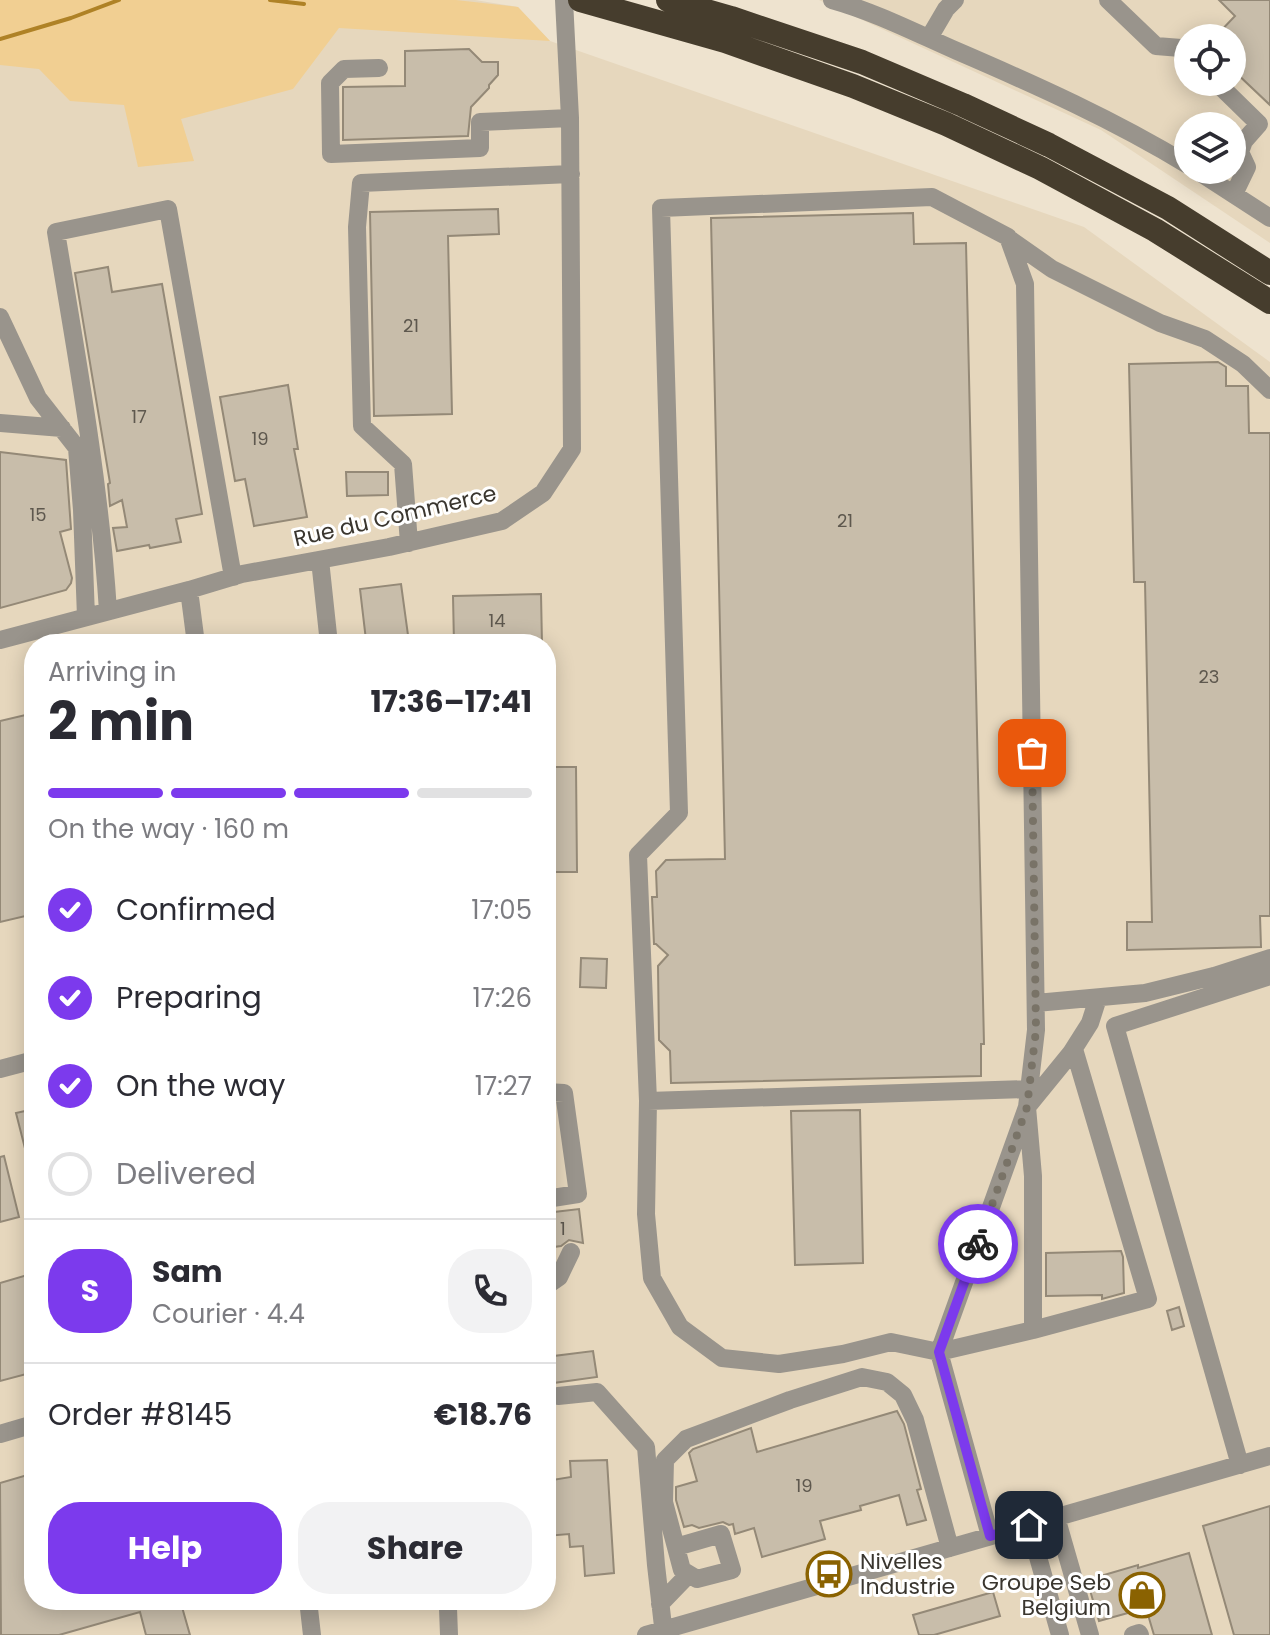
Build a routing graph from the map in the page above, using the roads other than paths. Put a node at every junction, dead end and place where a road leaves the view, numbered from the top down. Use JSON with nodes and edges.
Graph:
{"nodes":[{"id":1,"x":564,"y":0,"type":"edge"},
{"id":2,"x":580,"y":0,"type":"edge"},
{"id":3,"x":668,"y":0,"type":"edge"},
{"id":4,"x":832,"y":0,"type":"edge"},
{"id":5,"x":955,"y":0,"type":"edge"},
{"id":6,"x":1108,"y":0,"type":"edge"},
{"id":7,"x":929,"y":38,"type":"junction"},
{"id":8,"x":1174,"y":47,"type":"edge"},
{"id":9,"x":379,"y":68,"type":"dead end"},
{"id":10,"x":1230,"y":96,"type":"edge"},
{"id":11,"x":570,"y":118,"type":"junction"},
{"id":12,"x":1174,"y":157,"type":"edge"},
{"id":13,"x":571,"y":174,"type":"junction"},
{"id":14,"x":1218,"y":184,"type":"edge"},
{"id":15,"x":1234,"y":194,"type":"junction"},
{"id":16,"x":1270,"y":218,"type":"edge"},
{"id":17,"x":1008,"y":237,"type":"junction"},
{"id":18,"x":1270,"y":273,"type":"edge"},
{"id":19,"x":1270,"y":302,"type":"edge"},
{"id":20,"x":0,"y":317,"type":"edge"},
{"id":21,"x":1270,"y":390,"type":"edge"},
{"id":22,"x":0,"y":423,"type":"edge"},
{"id":23,"x":62,"y":428,"type":"junction"},
{"id":24,"x":409,"y":543,"type":"junction"},
{"id":25,"x":320,"y":560,"type":"junction"},
{"id":26,"x":233,"y":577,"type":"junction"},
{"id":27,"x":189,"y":590,"type":"junction"},
{"id":28,"x":108,"y":611,"type":"junction"},
{"id":29,"x":86,"y":617,"type":"junction"},
{"id":30,"x":195,"y":634,"type":"edge"},
{"id":31,"x":328,"y":634,"type":"edge"},
{"id":32,"x":0,"y":640,"type":"edge"},
{"id":33,"x":1270,"y":958,"type":"edge"},
{"id":34,"x":1270,"y":976,"type":"edge"},
{"id":35,"x":1098,"y":998,"type":"junction"},
{"id":36,"x":1036,"y":1003,"type":"junction"},
{"id":37,"x":1074,"y":1049,"type":"junction"},
{"id":38,"x":24,"y":1063,"type":"edge"},
{"id":39,"x":0,"y":1069,"type":"edge"},
{"id":40,"x":556,"y":1093,"type":"edge"},
{"id":41,"x":1028,"y":1098,"type":"junction"},
{"id":42,"x":648,"y":1101,"type":"junction"},
{"id":43,"x":556,"y":1197,"type":"edge"},
{"id":44,"x":571,"y":1252,"type":"dead end"},
{"id":45,"x":556,"y":1279,"type":"edge"},
{"id":46,"x":1033,"y":1330,"type":"junction"},
{"id":47,"x":939,"y":1352,"type":"junction"},
{"id":48,"x":558,"y":1396,"type":"dead end"},
{"id":49,"x":24,"y":1427,"type":"edge"},
{"id":50,"x":0,"y":1434,"type":"edge"},
{"id":51,"x":1270,"y":1456,"type":"edge"},
{"id":52,"x":1240,"y":1465,"type":"junction"},
{"id":53,"x":1056,"y":1517,"type":"junction"},
{"id":54,"x":1029,"y":1525,"type":"junction"},
{"id":55,"x":990,"y":1536,"type":"junction"},
{"id":56,"x":676,"y":1547,"type":"junction"},
{"id":57,"x":950,"y":1548,"type":"junction"},
{"id":58,"x":689,"y":1574,"type":"junction"},
{"id":59,"x":660,"y":1604,"type":"junction"},
{"id":60,"x":309,"y":1610,"type":"edge"},
{"id":61,"x":448,"y":1610,"type":"edge"},
{"id":62,"x":658,"y":1633,"type":"edge"},
{"id":63,"x":312,"y":1635,"type":"edge"},
{"id":64,"x":449,"y":1635,"type":"edge"},
{"id":65,"x":1060,"y":1635,"type":"edge"},
{"id":66,"x":1090,"y":1635,"type":"edge"},
{"id":67,"x":1133,"y":1635,"type":"edge"},
{"id":68,"x":1140,"y":1635,"type":"edge"}],
"edges":[{"from":1,"to":11,"type":"street","name":"Rue du Commerce"},
{"from":2,"to":19,"type":"highway"},
{"from":3,"to":18,"type":"highway"},
{"from":4,"to":7,"type":"street"},
{"from":5,"to":7,"type":"street"},
{"from":6,"to":8,"type":"street"},
{"from":7,"to":12,"type":"street"},
{"from":9,"to":11,"type":"street"},
{"from":10,"to":15,"type":"street"},
{"from":11,"to":13,"type":"street","name":"Rue du Commerce"},
{"from":13,"to":24,"type":"street","name":"Rue du Commerce"},
{"from":13,"to":24,"type":"street"},
{"from":14,"to":15,"type":"street"},
{"from":15,"to":16,"type":"street"},
{"from":17,"to":21,"type":"street"},
{"from":17,"to":36,"type":"street"},
{"from":17,"to":42,"type":"street"},
{"from":20,"to":23,"type":"street"},
{"from":22,"to":23,"type":"street"},
{"from":23,"to":29,"type":"street"},
{"from":24,"to":25,"type":"street","name":"Rue du Commerce"},
{"from":25,"to":26,"type":"street","name":"Rue du Commerce"},
{"from":25,"to":31,"type":"street"},
{"from":26,"to":27,"type":"street","name":"Rue du Commerce"},
{"from":26,"to":28,"type":"street"},
{"from":27,"to":28,"type":"street","name":"Rue du Commerce"},
{"from":27,"to":30,"type":"street"},
{"from":28,"to":29,"type":"street","name":"Rue du Commerce"},
{"from":29,"to":32,"type":"street","name":"Rue du Commerce"},
{"from":33,"to":35,"type":"street"},
{"from":34,"to":52,"type":"street"},
{"from":35,"to":36,"type":"street"},
{"from":35,"to":37,"type":"street"},
{"from":36,"to":41,"type":"street"},
{"from":37,"to":41,"type":"street"},
{"from":37,"to":46,"type":"street"},
{"from":38,"to":39,"type":"street"},
{"from":40,"to":43,"type":"street"},
{"from":41,"to":42,"type":"street"},
{"from":41,"to":46,"type":"street"},
{"from":41,"to":47,"type":"street"},
{"from":42,"to":47,"type":"street"},
{"from":44,"to":45,"type":"street"},
{"from":46,"to":47,"type":"street"},
{"from":47,"to":55,"type":"street"},
{"from":48,"to":59,"type":"street"},
{"from":49,"to":50,"type":"street"},
{"from":51,"to":52,"type":"street"},
{"from":52,"to":53,"type":"street"},
{"from":53,"to":54,"type":"street"},
{"from":53,"to":66,"type":"street"},
{"from":54,"to":55,"type":"street"},
{"from":54,"to":65,"type":"street"},
{"from":55,"to":57,"type":"street"},
{"from":56,"to":57,"type":"street"},
{"from":56,"to":58,"type":"street"},
{"from":56,"to":58,"type":"street"},
{"from":57,"to":62,"type":"street"},
{"from":58,"to":59,"type":"street"},
{"from":59,"to":62,"type":"street"},
{"from":60,"to":63,"type":"street"},
{"from":61,"to":64,"type":"street"},
{"from":67,"to":68,"type":"street"}]}
